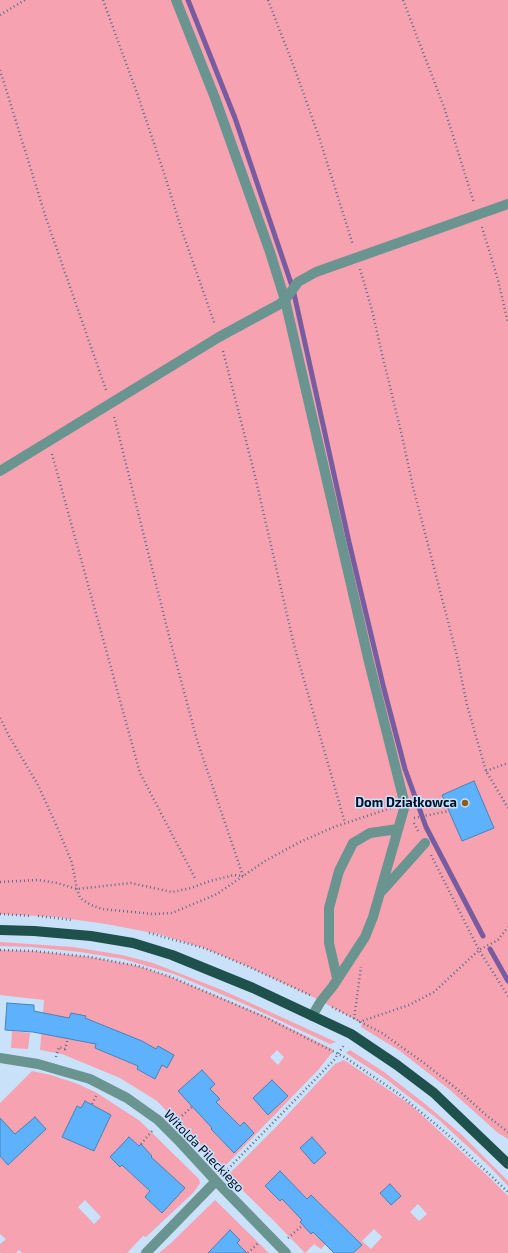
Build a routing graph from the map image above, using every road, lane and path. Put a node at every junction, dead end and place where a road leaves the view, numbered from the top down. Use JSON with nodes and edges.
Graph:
{"nodes":[{"id":1,"x":25,"y":0,"type":"edge"},
{"id":2,"x":103,"y":0,"type":"edge"},
{"id":3,"x":176,"y":0,"type":"edge"},
{"id":4,"x":268,"y":0,"type":"edge"},
{"id":5,"x":403,"y":0,"type":"edge"},
{"id":6,"x":0,"y":15,"type":"edge"},
{"id":7,"x":0,"y":70,"type":"edge"},
{"id":8,"x":508,"y":204,"type":"edge"},
{"id":9,"x":478,"y":215,"type":"junction"},
{"id":10,"x":356,"y":257,"type":"junction"},
{"id":11,"x":285,"y":300,"type":"junction"},
{"id":12,"x":508,"y":323,"type":"edge"},
{"id":13,"x":219,"y":337,"type":"junction"},
{"id":14,"x":111,"y":404,"type":"junction"},
{"id":15,"x":48,"y":442,"type":"junction"},
{"id":16,"x":0,"y":472,"type":"edge"},
{"id":17,"x":0,"y":718,"type":"edge"},
{"id":18,"x":508,"y":763,"type":"edge"},
{"id":19,"x":486,"y":771,"type":"junction"},
{"id":20,"x":405,"y":805,"type":"junction"},
{"id":21,"x":508,"y":808,"type":"edge"},
{"id":22,"x":449,"y":811,"type":"dead end"},
{"id":23,"x":414,"y":818,"type":"dead end"},
{"id":24,"x":345,"y":823,"type":"junction"},
{"id":25,"x":398,"y":829,"type":"junction"},
{"id":26,"x":425,"y":843,"type":"junction"},
{"id":27,"x":243,"y":876,"type":"junction"},
{"id":28,"x":196,"y":880,"type":"dead end"},
{"id":29,"x":0,"y":882,"type":"edge"},
{"id":30,"x":77,"y":889,"type":"junction"},
{"id":31,"x":380,"y":894,"type":"junction"},
{"id":32,"x":508,"y":927,"type":"edge"},
{"id":33,"x":0,"y":930,"type":"edge"},
{"id":34,"x":0,"y":950,"type":"edge"},
{"id":35,"x":478,"y":950,"type":"junction"},
{"id":36,"x":362,"y":966,"type":"dead end"},
{"id":37,"x":337,"y":978,"type":"junction"},
{"id":38,"x":508,"y":996,"type":"edge"},
{"id":39,"x":312,"y":1016,"type":"junction"},
{"id":40,"x":354,"y":1019,"type":"dead end"},
{"id":41,"x":359,"y":1021,"type":"dead end"},
{"id":42,"x":68,"y":1038,"type":"dead end"},
{"id":43,"x":343,"y":1047,"type":"dead end"},
{"id":44,"x":339,"y":1054,"type":"junction"},
{"id":45,"x":56,"y":1057,"type":"dead end"},
{"id":46,"x":0,"y":1058,"type":"edge"},
{"id":47,"x":192,"y":1106,"type":"dead end"},
{"id":48,"x":175,"y":1123,"type":"dead end"},
{"id":49,"x":154,"y":1130,"type":"dead end"},
{"id":50,"x":141,"y":1144,"type":"dead end"},
{"id":51,"x":508,"y":1164,"type":"edge"},
{"id":52,"x":216,"y":1181,"type":"junction"},
{"id":53,"x":508,"y":1192,"type":"edge"},
{"id":54,"x":303,"y":1225,"type":"dead end"},
{"id":55,"x":288,"y":1239,"type":"dead end"},
{"id":56,"x":261,"y":1240,"type":"dead end"},
{"id":57,"x":146,"y":1253,"type":"edge"},
{"id":58,"x":248,"y":1253,"type":"edge"},
{"id":59,"x":286,"y":1253,"type":"edge"}],
"edges":[{"from":1,"to":6,"type":"path"},
{"from":2,"to":13,"type":"path"},
{"from":3,"to":11,"type":"street"},
{"from":4,"to":10,"type":"path"},
{"from":5,"to":9,"type":"path"},
{"from":7,"to":14,"type":"path"},
{"from":8,"to":9,"type":"street"},
{"from":9,"to":10,"type":"street"},
{"from":9,"to":12,"type":"path"},
{"from":10,"to":11,"type":"street"},
{"from":10,"to":19,"type":"path"},
{"from":11,"to":13,"type":"street"},
{"from":11,"to":20,"type":"street"},
{"from":13,"to":14,"type":"street"},
{"from":13,"to":24,"type":"path"},
{"from":14,"to":15,"type":"street"},
{"from":14,"to":27,"type":"path"},
{"from":15,"to":16,"type":"street"},
{"from":15,"to":28,"type":"path"},
{"from":17,"to":30,"type":"path"},
{"from":18,"to":19,"type":"path"},
{"from":19,"to":21,"type":"path"},
{"from":20,"to":24,"type":"path"},
{"from":20,"to":25,"type":"street"},
{"from":20,"to":26,"type":"path"},
{"from":22,"to":23,"type":"path"},
{"from":24,"to":27,"type":"path"},
{"from":25,"to":31,"type":"street"},
{"from":25,"to":37,"type":"street"},
{"from":26,"to":31,"type":"street"},
{"from":26,"to":35,"type":"path"},
{"from":27,"to":30,"type":"path"},
{"from":27,"to":30,"type":"path"},
{"from":29,"to":30,"type":"path"},
{"from":31,"to":37,"type":"street"},
{"from":32,"to":35,"type":"path"},
{"from":33,"to":39,"type":"main road"},
{"from":34,"to":44,"type":"path"},
{"from":35,"to":38,"type":"path"},
{"from":35,"to":41,"type":"path"},
{"from":36,"to":40,"type":"path"},
{"from":37,"to":39,"type":"street"},
{"from":39,"to":51,"type":"main road"},
{"from":42,"to":45,"type":"path"},
{"from":43,"to":44,"type":"path"},
{"from":44,"to":52,"type":"path"},
{"from":44,"to":53,"type":"path"},
{"from":46,"to":52,"type":"street","name":"Witolda Pileckiego"},
{"from":47,"to":48,"type":"path"},
{"from":49,"to":50,"type":"path"},
{"from":52,"to":57,"type":"street"},
{"from":52,"to":59,"type":"street","name":"Witolda Pileckiego"},
{"from":54,"to":55,"type":"path"},
{"from":56,"to":58,"type":"path"}]}
